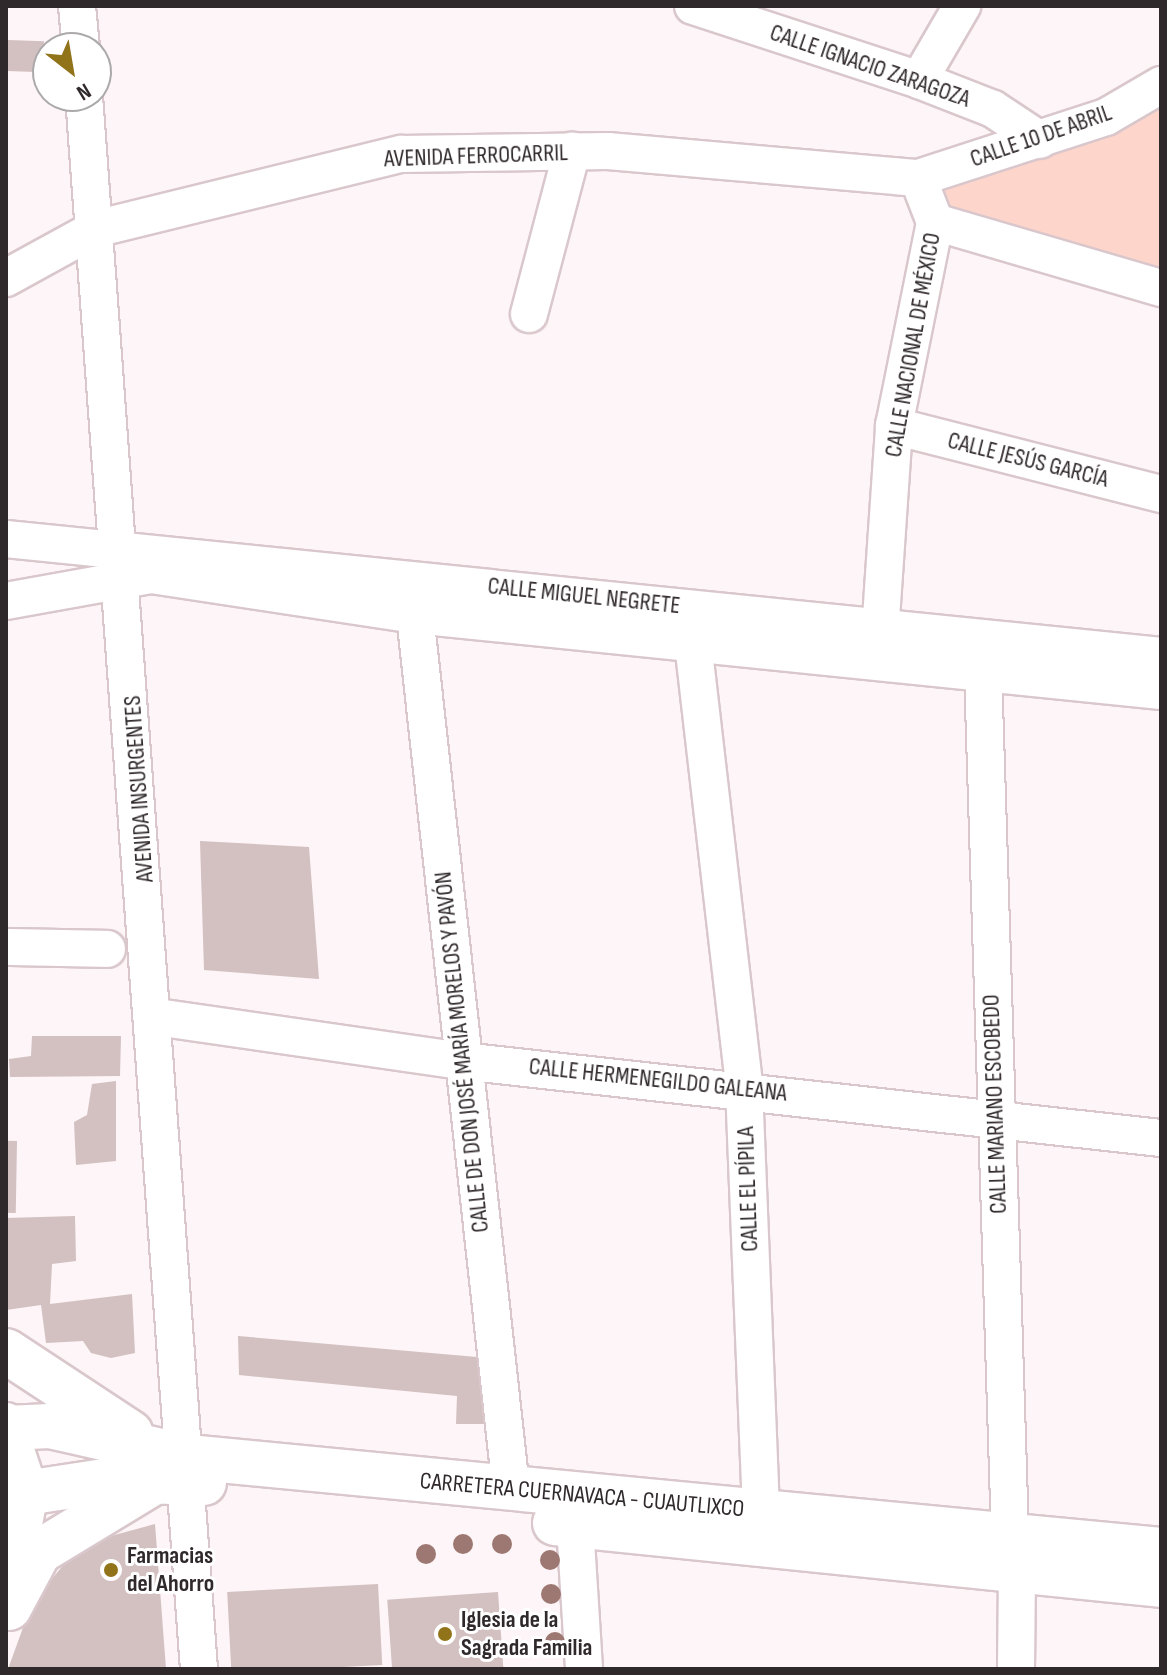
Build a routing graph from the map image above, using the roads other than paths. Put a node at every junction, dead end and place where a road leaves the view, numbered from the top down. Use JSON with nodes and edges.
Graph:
{"nodes":[{"id":1,"x":77,"y":6,"type":"edge"},
{"id":2,"x":693,"y":6,"type":"edge"},
{"id":3,"x":962,"y":6,"type":"edge"},
{"id":4,"x":79,"y":32,"type":"edge"},
{"id":5,"x":919,"y":80,"type":"junction"},
{"id":6,"x":1161,"y":85,"type":"edge"},
{"id":7,"x":85,"y":112,"type":"edge"},
{"id":8,"x":1040,"y":140,"type":"junction"},
{"id":9,"x":572,"y":151,"type":"junction"},
{"id":10,"x":918,"y":178,"type":"junction"},
{"id":11,"x":935,"y":222,"type":"junction"},
{"id":12,"x":95,"y":229,"type":"junction"},
{"id":13,"x":6,"y":278,"type":"edge"},
{"id":14,"x":1161,"y":288,"type":"edge"},
{"id":15,"x":529,"y":314,"type":"dead end"},
{"id":16,"x":894,"y":426,"type":"junction"},
{"id":17,"x":1161,"y":494,"type":"edge"},
{"id":18,"x":6,"y":539,"type":"edge"},
{"id":19,"x":123,"y":564,"type":"junction"},
{"id":20,"x":6,"y":601,"type":"edge"},
{"id":21,"x":415,"y":615,"type":"junction"},
{"id":22,"x":879,"y":642,"type":"junction"},
{"id":23,"x":693,"y":643,"type":"junction"},
{"id":24,"x":1161,"y":656,"type":"edge"},
{"id":25,"x":983,"y":671,"type":"junction"},
{"id":26,"x":1161,"y":691,"type":"edge"},
{"id":27,"x":6,"y":947,"type":"edge"},
{"id":28,"x":107,"y":949,"type":"dead end"},
{"id":29,"x":156,"y":1017,"type":"junction"},
{"id":30,"x":462,"y":1061,"type":"junction"},
{"id":31,"x":744,"y":1087,"type":"junction"},
{"id":32,"x":996,"y":1118,"type":"junction"},
{"id":33,"x":1161,"y":1138,"type":"edge"},
{"id":34,"x":6,"y":1351,"type":"edge"},
{"id":35,"x":7,"y":1425,"type":"edge"},
{"id":36,"x":174,"y":1468,"type":"junction"},
{"id":37,"x":511,"y":1489,"type":"junction"},
{"id":38,"x":18,"y":1494,"type":"edge"},
{"id":39,"x":575,"y":1525,"type":"junction"},
{"id":40,"x":762,"y":1528,"type":"junction"},
{"id":41,"x":1161,"y":1550,"type":"edge"},
{"id":42,"x":1014,"y":1554,"type":"junction"},
{"id":43,"x":1161,"y":1585,"type":"edge"},
{"id":44,"x":8,"y":1618,"type":"edge"},
{"id":45,"x":199,"y":1669,"type":"edge"},
{"id":46,"x":584,"y":1669,"type":"edge"},
{"id":47,"x":1016,"y":1669,"type":"edge"}],
"edges":[{"from":1,"to":4,"type":"street"},
{"from":2,"to":5,"type":"street","name":"CALLE IGNACIO ZARAGOZA"},
{"from":3,"to":5,"type":"street"},
{"from":5,"to":8,"type":"street","name":"CALLE IGNACIO ZARAGOZA"},
{"from":6,"to":8,"type":"street","name":"CALLE 10 DE ABRIL"},
{"from":7,"to":12,"type":"street","name":"AVENIDA INSURGENTES"},
{"from":8,"to":10,"type":"street","name":"CALLE 10 DE ABRIL"},
{"from":9,"to":10,"type":"street","name":"AVENIDA FERROCARRIL"},
{"from":9,"to":12,"type":"street","name":"AVENIDA FERROCARRIL"},
{"from":9,"to":15,"type":"street"},
{"from":10,"to":11,"type":"street","name":"CALLE NACIONAL DE MÉXICO"},
{"from":11,"to":14,"type":"street"},
{"from":11,"to":16,"type":"street","name":"CALLE NACIONAL DE MÉXICO"},
{"from":12,"to":13,"type":"street","name":"AVENIDA FERROCARRIL"},
{"from":12,"to":19,"type":"street","name":"AVENIDA INSURGENTES"},
{"from":16,"to":17,"type":"street","name":"CALLE JESÚS GARCÍA"},
{"from":16,"to":22,"type":"street","name":"CALLE NACIONAL DE MÉXICO"},
{"from":18,"to":19,"type":"street","name":"CALLE MIGUEL NEGRETE"},
{"from":19,"to":20,"type":"street"},
{"from":19,"to":21,"type":"street","name":"CALLE MIGUEL NEGRETE"},
{"from":19,"to":22,"type":"street","name":"CALLE MIGUEL NEGRETE"},
{"from":19,"to":29,"type":"street","name":"AVENIDA INSURGENTES"},
{"from":21,"to":23,"type":"street","name":"CALLE MIGUEL NEGRETE"},
{"from":21,"to":30,"type":"street","name":"CALLE DE DON JOSÉ MARÍA MORELOS Y PAVÓN"},
{"from":22,"to":23,"type":"street","name":"CALLE MIGUEL NEGRETE"},
{"from":22,"to":24,"type":"street","name":"CALLE MIGUEL NEGRETE"},
{"from":22,"to":25,"type":"street","name":"CALLE MIGUEL NEGRETE"},
{"from":23,"to":31,"type":"street","name":"CALLE EL PÍPILA"},
{"from":25,"to":26,"type":"street","name":"CALLE MIGUEL NEGRETE"},
{"from":25,"to":32,"type":"street","name":"CALLE MARIANO ESCOBEDO"},
{"from":27,"to":28,"type":"street"},
{"from":29,"to":30,"type":"street","name":"CALLE HERMENEGILDO GALEANA"},
{"from":29,"to":36,"type":"street","name":"AVENIDA INSURGENTES"},
{"from":30,"to":31,"type":"street","name":"CALLE HERMENEGILDO GALEANA"},
{"from":30,"to":37,"type":"street","name":"CALLE DE DON JOSÉ MARÍA MORELOS Y PAVÓN"},
{"from":31,"to":32,"type":"street","name":"CALLE HERMENEGILDO GALEANA"},
{"from":31,"to":40,"type":"street","name":"CALLE EL PÍPILA"},
{"from":32,"to":33,"type":"street","name":"CALLE HERMENEGILDO GALEANA"},
{"from":32,"to":42,"type":"street","name":"CALLE MARIANO ESCOBEDO"},
{"from":34,"to":36,"type":"main road"},
{"from":35,"to":36,"type":"main road","name":"CARRETERA CUERNAVACA - CUAUTLIXCO"},
{"from":35,"to":38,"type":"street"},
{"from":36,"to":37,"type":"main road","name":"CARRETERA CUERNAVACA - CUAUTLIXCO"},
{"from":36,"to":38,"type":"main road","name":"CARRETERA CUERNAVACA - CUAUTLIXCO"},
{"from":36,"to":39,"type":"main road","name":"CARRETERA CUERNAVACA - CUAUTLIXCO"},
{"from":36,"to":44,"type":"main road"},
{"from":36,"to":45,"type":"street","name":"AVENIDA INSURGENTES"},
{"from":37,"to":40,"type":"main road","name":"CARRETERA CUERNAVACA - CUAUTLIXCO"},
{"from":38,"to":44,"type":"street"},
{"from":39,"to":40,"type":"main road","name":"CARRETERA CUERNAVACA - CUAUTLIXCO"},
{"from":39,"to":46,"type":"street"},
{"from":40,"to":42,"type":"main road","name":"CARRETERA CUERNAVACA - CUAUTLIXCO"},
{"from":41,"to":42,"type":"main road","name":"CARRETERA CUERNAVACA - CUAUTLIXCO"},
{"from":42,"to":43,"type":"main road","name":"CARRETERA CUERNAVACA - CUAUTLIXCO"},
{"from":42,"to":47,"type":"street","name":"CALLE MARIANO ESCOBEDO"}]}
